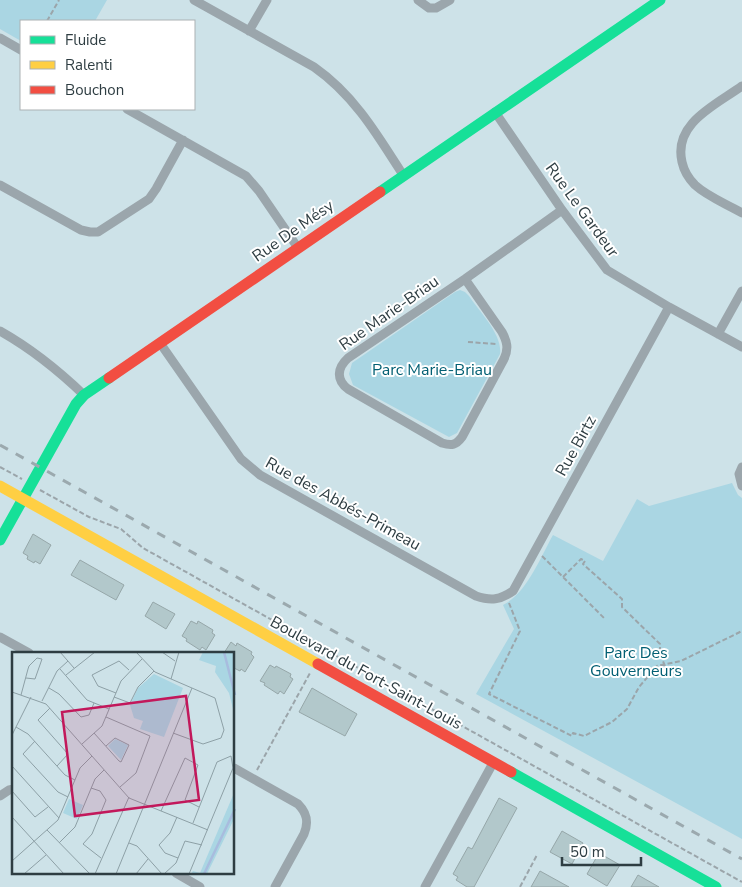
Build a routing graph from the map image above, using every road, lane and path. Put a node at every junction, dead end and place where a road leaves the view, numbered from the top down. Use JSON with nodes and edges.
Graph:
{"nodes":[{"id":1,"x":59,"y":0,"type":"edge"},
{"id":2,"x":194,"y":0,"type":"edge"},
{"id":3,"x":267,"y":0,"type":"edge"},
{"id":4,"x":418,"y":0,"type":"edge"},
{"id":5,"x":450,"y":0,"type":"edge"},
{"id":6,"x":660,"y":0,"type":"edge"},
{"id":7,"x":48,"y":20,"type":"edge"},
{"id":8,"x":249,"y":31,"type":"junction"},
{"id":9,"x":0,"y":38,"type":"edge"},
{"id":10,"x":20,"y":49,"type":"edge"},
{"id":11,"x":742,"y":86,"type":"edge"},
{"id":12,"x":129,"y":110,"type":"edge"},
{"id":13,"x":495,"y":112,"type":"junction"},
{"id":14,"x":183,"y":140,"type":"junction"},
{"id":15,"x":403,"y":175,"type":"junction"},
{"id":16,"x":0,"y":185,"type":"edge"},
{"id":17,"x":562,"y":210,"type":"junction"},
{"id":18,"x":742,"y":213,"type":"edge"},
{"id":19,"x":298,"y":248,"type":"junction"},
{"id":20,"x":465,"y":278,"type":"junction"},
{"id":21,"x":742,"y":291,"type":"edge"},
{"id":22,"x":669,"y":307,"type":"junction"},
{"id":23,"x":0,"y":331,"type":"edge"},
{"id":24,"x":718,"y":334,"type":"junction"},
{"id":25,"x":468,"y":342,"type":"dead end"},
{"id":26,"x":160,"y":343,"type":"junction"},
{"id":27,"x":499,"y":344,"type":"dead end"},
{"id":28,"x":742,"y":347,"type":"edge"},
{"id":29,"x":84,"y":394,"type":"junction"},
{"id":30,"x":0,"y":467,"type":"edge"},
{"id":31,"x":742,"y":467,"type":"edge"},
{"id":32,"x":22,"y":479,"type":"dead end"},
{"id":33,"x":0,"y":486,"type":"edge"},
{"id":34,"x":742,"y":486,"type":"edge"},
{"id":35,"x":38,"y":489,"type":"dead end"},
{"id":36,"x":23,"y":499,"type":"junction"},
{"id":37,"x":0,"y":540,"type":"edge"},
{"id":38,"x":540,"y":555,"type":"dead end"},
{"id":39,"x":562,"y":577,"type":"junction"},
{"id":40,"x":507,"y":599,"type":"junction"},
{"id":41,"x":605,"y":618,"type":"dead end"},
{"id":42,"x":742,"y":631,"type":"edge"},
{"id":43,"x":0,"y":637,"type":"edge"},
{"id":44,"x":27,"y":652,"type":"edge"},
{"id":45,"x":665,"y":666,"type":"junction"},
{"id":46,"x":310,"y":672,"type":"dead end"},
{"id":47,"x":493,"y":763,"type":"junction"},
{"id":48,"x":235,"y":769,"type":"edge"},
{"id":49,"x":256,"y":772,"type":"dead end"},
{"id":50,"x":12,"y":789,"type":"edge"},
{"id":51,"x":0,"y":796,"type":"edge"},
{"id":52,"x":537,"y":855,"type":"dead end"},
{"id":53,"x":178,"y":874,"type":"edge"},
{"id":54,"x":742,"y":882,"type":"edge"},
{"id":55,"x":200,"y":887,"type":"edge"},
{"id":56,"x":275,"y":887,"type":"edge"},
{"id":57,"x":424,"y":887,"type":"edge"},
{"id":58,"x":520,"y":887,"type":"edge"},
{"id":59,"x":716,"y":887,"type":"edge"}],
"edges":[{"from":1,"to":7,"type":"path"},
{"from":2,"to":8,"type":"street"},
{"from":3,"to":8,"type":"street"},
{"from":4,"to":5,"type":"street"},
{"from":6,"to":13,"type":"street","name":"Rue De Mésy"},
{"from":8,"to":15,"type":"street"},
{"from":9,"to":10,"type":"street"},
{"from":11,"to":18,"type":"street"},
{"from":12,"to":14,"type":"street"},
{"from":13,"to":15,"type":"street","name":"Rue De Mésy"},
{"from":13,"to":17,"type":"street","name":"Rue Le Gardeur"},
{"from":14,"to":16,"type":"street"},
{"from":14,"to":19,"type":"street"},
{"from":15,"to":19,"type":"street","name":"Rue De Mésy"},
{"from":17,"to":20,"type":"street","name":"Rue Marie-Briau"},
{"from":17,"to":22,"type":"street","name":"Rue Le Gardeur"},
{"from":19,"to":26,"type":"street","name":"Rue De Mésy"},
{"from":20,"to":20,"type":"street","name":"Rue Marie-Briau"},
{"from":21,"to":24,"type":"street"},
{"from":22,"to":24,"type":"street","name":"Rue Le Gardeur"},
{"from":22,"to":40,"type":"street","name":"Rue Birtz"},
{"from":23,"to":29,"type":"street"},
{"from":24,"to":28,"type":"street","name":"Rue Le Gardeur"},
{"from":25,"to":27,"type":"path"},
{"from":26,"to":29,"type":"street","name":"Rue De Mésy"},
{"from":26,"to":40,"type":"street","name":"Rue des Abbés-Primeau"},
{"from":29,"to":36,"type":"street","name":"Rue De Mésy"},
{"from":30,"to":32,"type":"path"},
{"from":31,"to":34,"type":"street"},
{"from":33,"to":36,"type":"street","name":"Boulevard du Fort-Saint-Louis"},
{"from":35,"to":54,"type":"path","name":"Boulevard du Fort-Saint-Louis"},
{"from":36,"to":37,"type":"street","name":"Rue De Mésy"},
{"from":36,"to":47,"type":"street","name":"Boulevard du Fort-Saint-Louis"},
{"from":38,"to":39,"type":"path"},
{"from":39,"to":41,"type":"path"},
{"from":39,"to":45,"type":"path"},
{"from":40,"to":45,"type":"path"},
{"from":42,"to":45,"type":"path"},
{"from":43,"to":44,"type":"street"},
{"from":46,"to":49,"type":"path"},
{"from":47,"to":57,"type":"street"},
{"from":47,"to":59,"type":"street","name":"Boulevard du Fort-Saint-Louis"},
{"from":48,"to":56,"type":"street"},
{"from":50,"to":51,"type":"street"},
{"from":52,"to":58,"type":"path"},
{"from":53,"to":55,"type":"street"}]}
